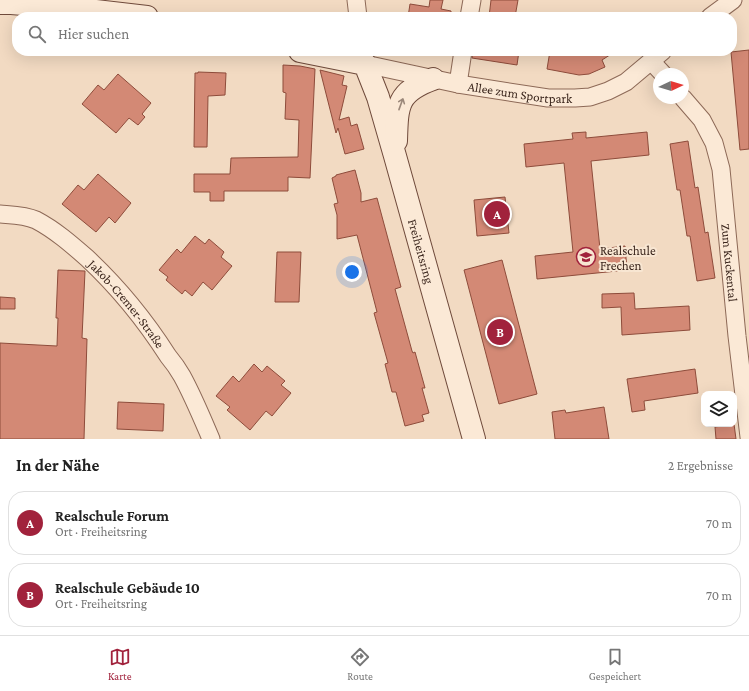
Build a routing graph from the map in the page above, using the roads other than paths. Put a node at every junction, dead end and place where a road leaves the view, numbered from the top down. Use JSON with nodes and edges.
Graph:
{"nodes":[{"id":1,"x":356,"y":0,"type":"edge"},
{"id":2,"x":472,"y":0,"type":"edge"},
{"id":3,"x":733,"y":0,"type":"edge"},
{"id":4,"x":0,"y":3,"type":"edge"},
{"id":5,"x":63,"y":4,"type":"edge"},
{"id":6,"x":115,"y":12,"type":"edge"},
{"id":7,"x":357,"y":12,"type":"edge"},
{"id":8,"x":470,"y":12,"type":"edge"},
{"id":9,"x":717,"y":12,"type":"edge"},
{"id":10,"x":353,"y":56,"type":"edge"},
{"id":11,"x":462,"y":56,"type":"edge"},
{"id":12,"x":657,"y":56,"type":"edge"},
{"id":13,"x":364,"y":57,"type":"edge"},
{"id":14,"x":660,"y":68,"type":"edge"},
{"id":15,"x":433,"y":79,"type":"junction"},
{"id":16,"x":458,"y":84,"type":"junction"},
{"id":17,"x":688,"y":104,"type":"edge"},
{"id":18,"x":395,"y":156,"type":"junction"},
{"id":19,"x":0,"y":214,"type":"edge"},
{"id":20,"x":749,"y":437,"type":"edge"},
{"id":21,"x":211,"y":439,"type":"edge"},
{"id":22,"x":474,"y":439,"type":"edge"}],
"edges":[{"from":1,"to":7,"type":"street"},
{"from":2,"to":8,"type":"street"},
{"from":3,"to":9,"type":"street"},
{"from":4,"to":5,"type":"main road"},
{"from":5,"to":6,"type":"main road"},
{"from":10,"to":13,"type":"main road"},
{"from":11,"to":16,"type":"street"},
{"from":12,"to":14,"type":"street"},
{"from":12,"to":16,"type":"street","name":"Allee zum Sportpark"},
{"from":13,"to":15,"type":"street","name":"Allee zum Sportpark"},
{"from":13,"to":18,"type":"main road","name":"Freiheitsring"},
{"from":15,"to":16,"type":"street","name":"Allee zum Sportpark"},
{"from":18,"to":15,"type":"main road","one_way":true},
{"from":17,"to":20,"type":"street","name":"Zum Kuckental"},
{"from":18,"to":22,"type":"main road","name":"Freiheitsring"},
{"from":19,"to":21,"type":"street","name":"Jakob-Cremer-Straße"}]}
